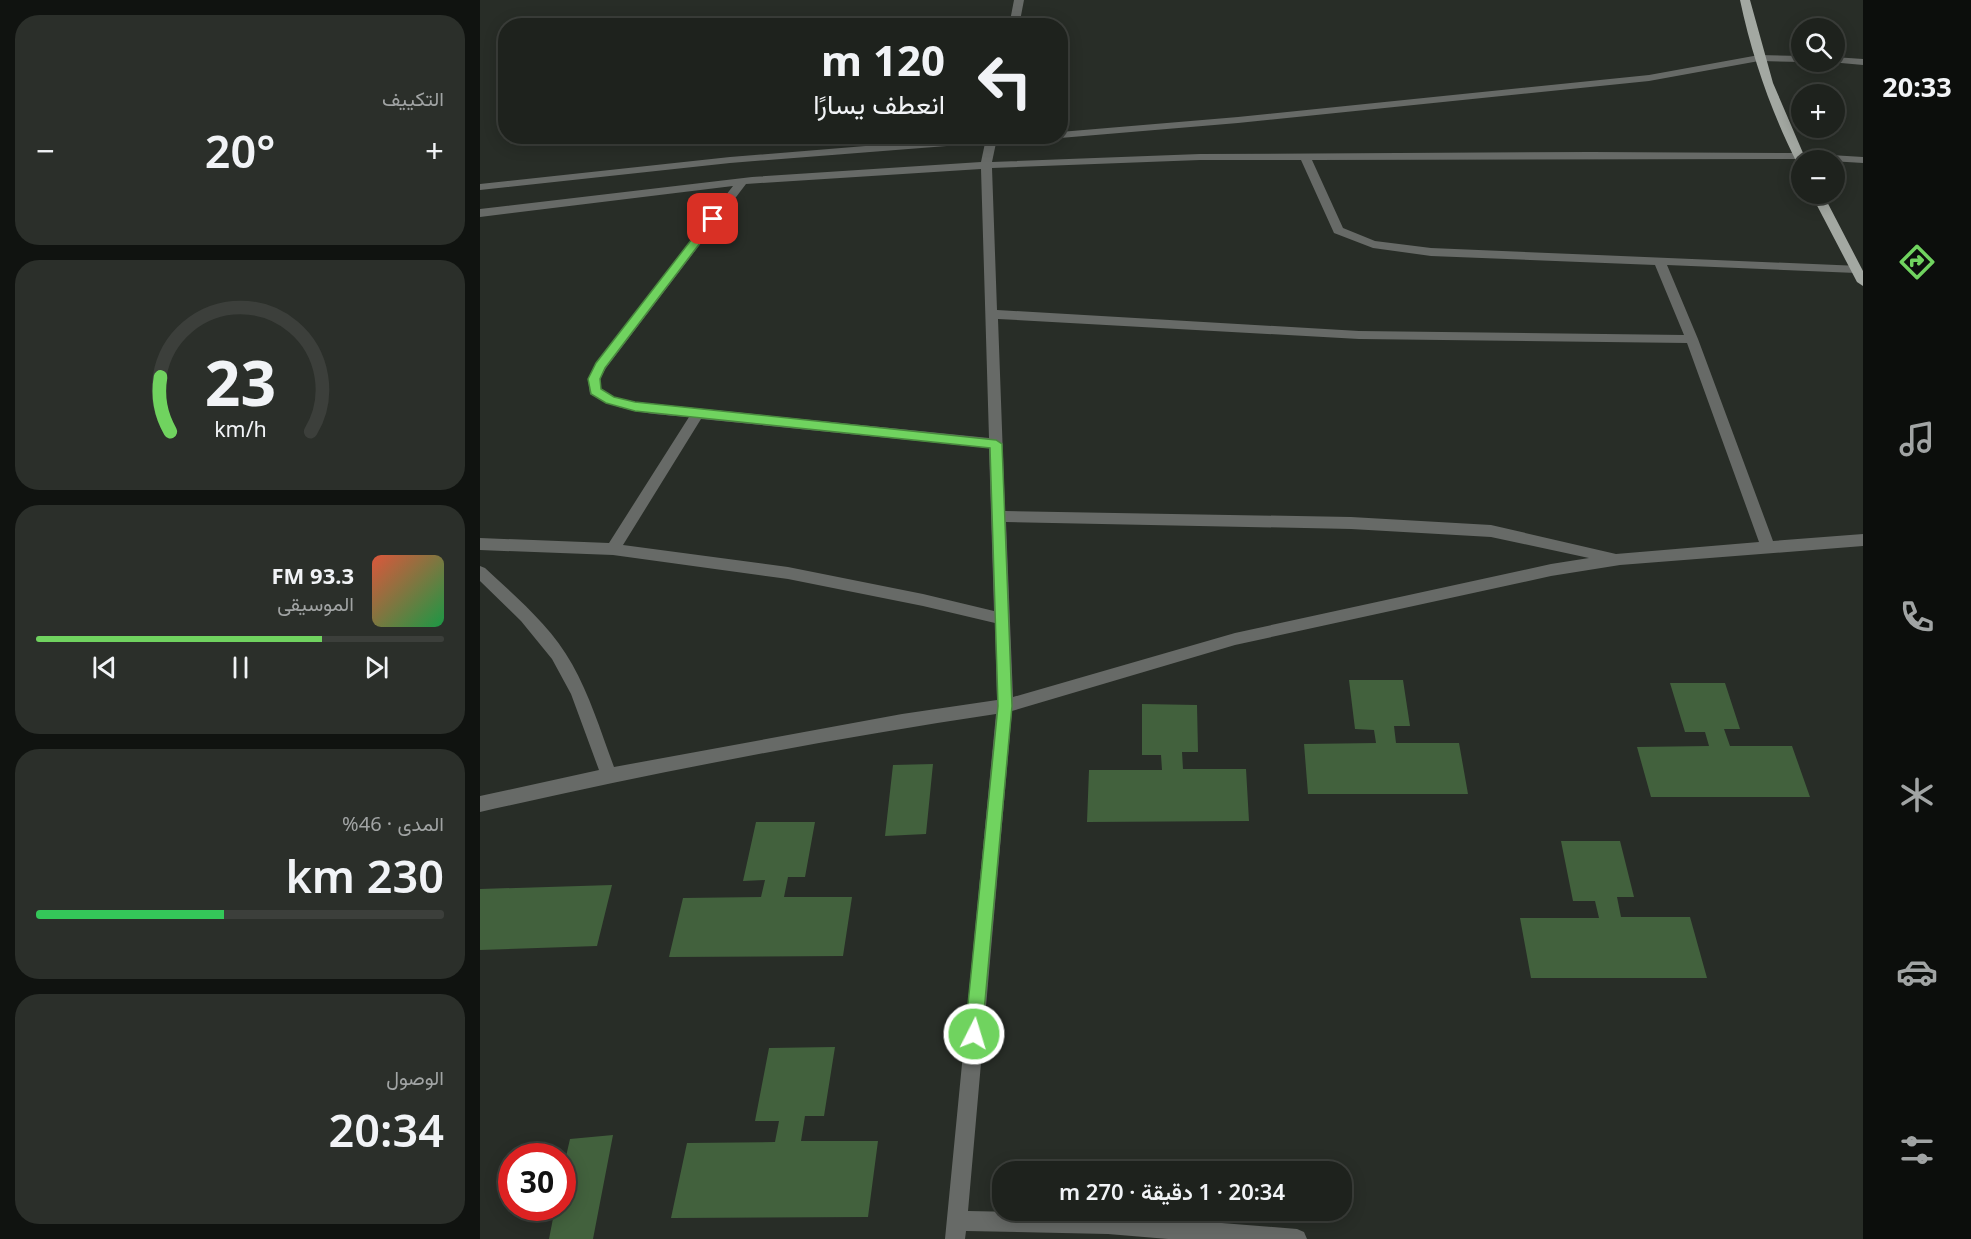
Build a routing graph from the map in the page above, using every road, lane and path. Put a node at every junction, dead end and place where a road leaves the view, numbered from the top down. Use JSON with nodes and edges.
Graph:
{"nodes":[{"id":1,"x":1019,"y":0,"type":"edge"},
{"id":2,"x":1745,"y":0,"type":"edge"},
{"id":3,"x":1016,"y":18,"type":"edge"},
{"id":4,"x":1759,"y":58,"type":"junction"},
{"id":5,"x":1791,"y":59,"type":"edge"},
{"id":6,"x":1845,"y":61,"type":"edge"},
{"id":7,"x":1863,"y":62,"type":"edge"},
{"id":8,"x":1068,"y":134,"type":"edge"},
{"id":9,"x":930,"y":144,"type":"edge"},
{"id":10,"x":991,"y":144,"type":"edge"},
{"id":11,"x":1795,"y":150,"type":"edge"},
{"id":12,"x":1306,"y":158,"type":"junction"},
{"id":13,"x":1791,"y":160,"type":"edge"},
{"id":14,"x":1845,"y":160,"type":"edge"},
{"id":15,"x":1863,"y":160,"type":"edge"},
{"id":16,"x":986,"y":165,"type":"junction"},
{"id":17,"x":741,"y":183,"type":"junction"},
{"id":18,"x":480,"y":187,"type":"edge"},
{"id":19,"x":1822,"y":204,"type":"edge"},
{"id":20,"x":480,"y":213,"type":"edge"},
{"id":21,"x":1659,"y":261,"type":"junction"},
{"id":22,"x":1856,"y":269,"type":"junction"},
{"id":23,"x":1863,"y":282,"type":"edge"},
{"id":24,"x":991,"y":314,"type":"junction"},
{"id":25,"x":1692,"y":339,"type":"junction"},
{"id":26,"x":698,"y":412,"type":"junction"},
{"id":27,"x":996,"y":444,"type":"junction"},
{"id":28,"x":998,"y":516,"type":"junction"},
{"id":29,"x":1863,"y":540,"type":"edge"},
{"id":30,"x":480,"y":544,"type":"edge"},
{"id":31,"x":1768,"y":548,"type":"junction"},
{"id":32,"x":612,"y":549,"type":"junction"},
{"id":33,"x":1620,"y":559,"type":"junction"},
{"id":34,"x":480,"y":572,"type":"edge"},
{"id":35,"x":1002,"y":619,"type":"junction"},
{"id":36,"x":1005,"y":706,"type":"junction"},
{"id":37,"x":609,"y":775,"type":"junction"},
{"id":38,"x":480,"y":804,"type":"edge"},
{"id":39,"x":956,"y":1230,"type":"edge"},
{"id":40,"x":1297,"y":1239,"type":"edge"}],
"edges":[{"from":1,"to":3,"type":"street"},
{"from":2,"to":4,"type":"main road"},
{"from":4,"to":5,"type":"street"},
{"from":4,"to":8,"type":"street"},
{"from":4,"to":11,"type":"main road"},
{"from":6,"to":7,"type":"street"},
{"from":9,"to":18,"type":"street"},
{"from":10,"to":16,"type":"street"},
{"from":12,"to":13,"type":"street"},
{"from":12,"to":16,"type":"street"},
{"from":12,"to":21,"type":"street"},
{"from":14,"to":15,"type":"street"},
{"from":16,"to":17,"type":"street"},
{"from":16,"to":24,"type":"street"},
{"from":17,"to":20,"type":"street"},
{"from":17,"to":26,"type":"street"},
{"from":19,"to":22,"type":"main road"},
{"from":21,"to":22,"type":"street"},
{"from":21,"to":25,"type":"street"},
{"from":22,"to":23,"type":"main road"},
{"from":24,"to":25,"type":"street"},
{"from":24,"to":27,"type":"street"},
{"from":25,"to":31,"type":"street"},
{"from":26,"to":27,"type":"street"},
{"from":26,"to":32,"type":"street"},
{"from":27,"to":28,"type":"street"},
{"from":28,"to":33,"type":"street"},
{"from":28,"to":35,"type":"street"},
{"from":29,"to":31,"type":"street"},
{"from":30,"to":32,"type":"street"},
{"from":31,"to":33,"type":"street"},
{"from":32,"to":35,"type":"street"},
{"from":33,"to":36,"type":"street"},
{"from":34,"to":37,"type":"street"},
{"from":35,"to":36,"type":"street"},
{"from":36,"to":37,"type":"street"},
{"from":36,"to":39,"type":"street"},
{"from":37,"to":38,"type":"street"},
{"from":39,"to":40,"type":"street"}]}
